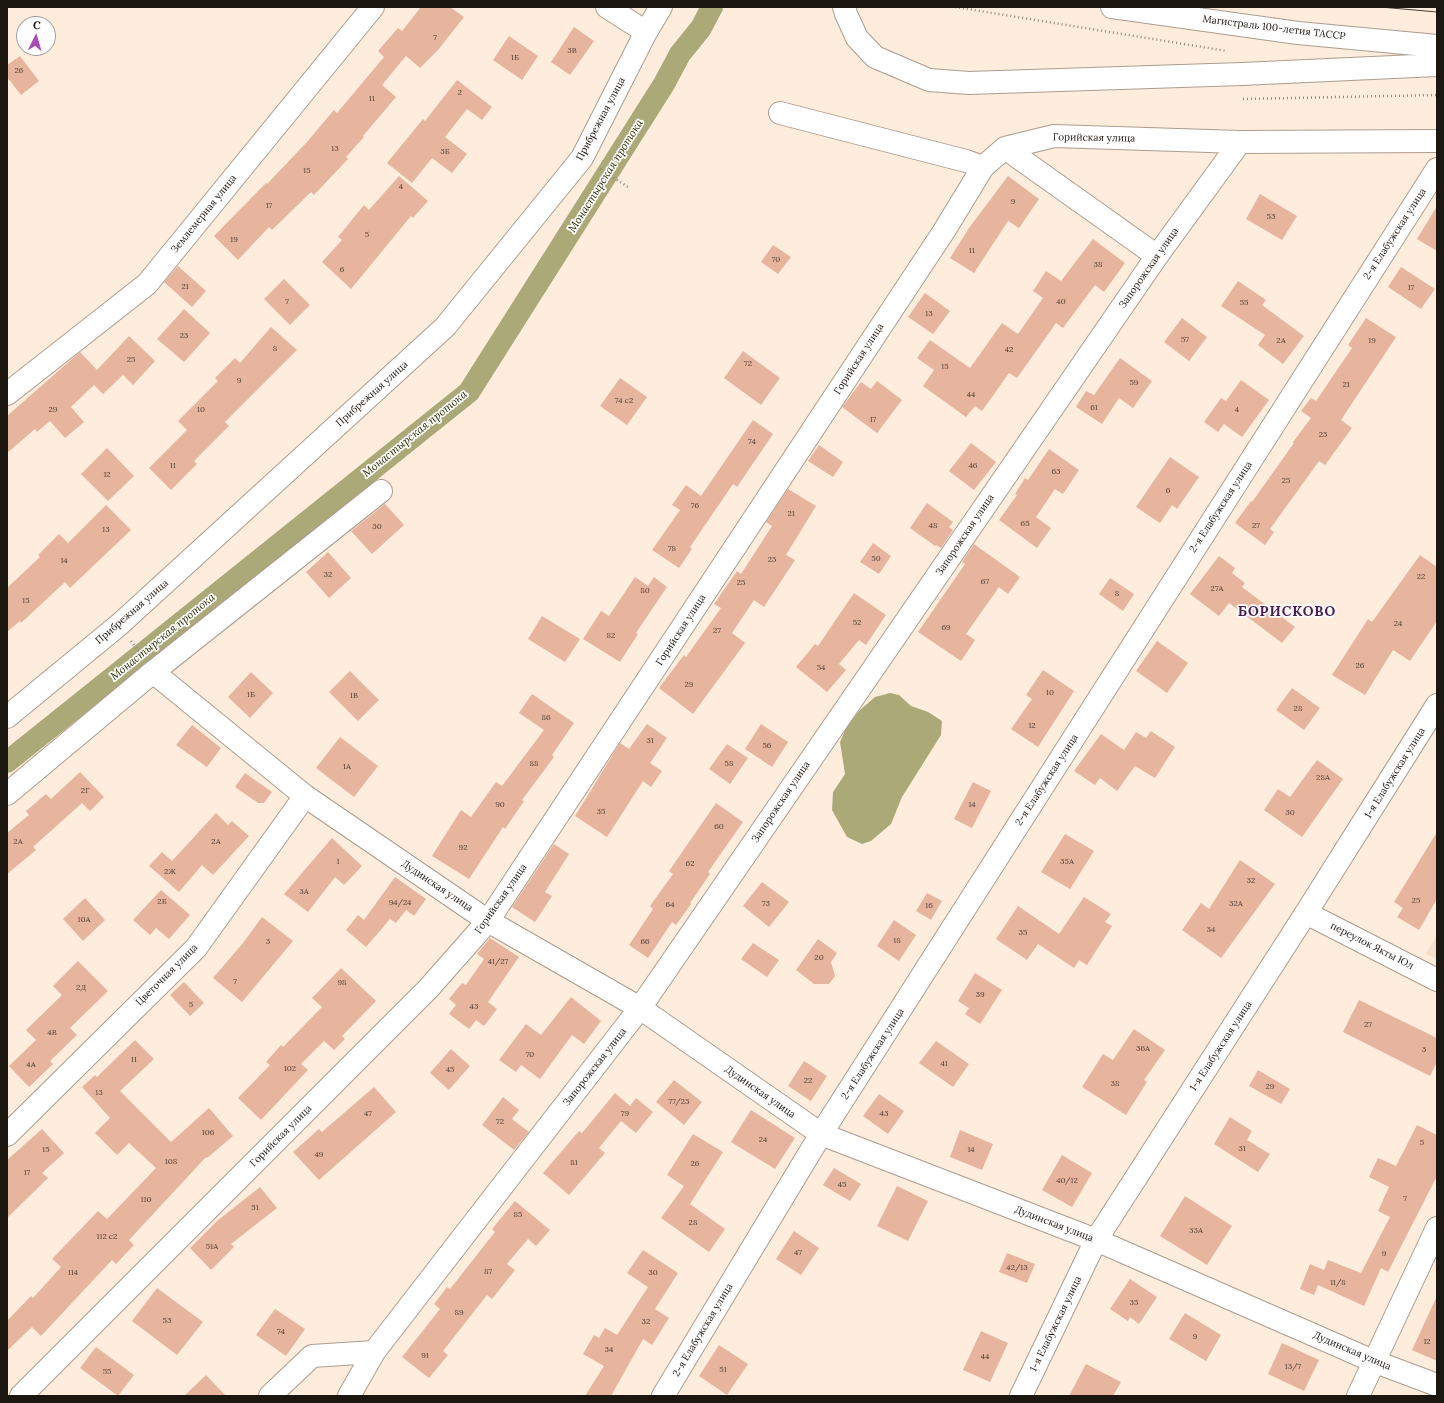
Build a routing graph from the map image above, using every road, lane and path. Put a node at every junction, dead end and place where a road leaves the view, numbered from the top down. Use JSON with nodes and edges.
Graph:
{"nodes":[{"id":1,"x":373,"y":7,"type":"edge"},
{"id":2,"x":607,"y":7,"type":"edge"},
{"id":3,"x":661,"y":7,"type":"edge"},
{"id":4,"x":844,"y":7,"type":"edge"},
{"id":5,"x":955,"y":7,"type":"edge"},
{"id":6,"x":1112,"y":7,"type":"edge"},
{"id":7,"x":646,"y":32,"type":"junction"},
{"id":8,"x":1437,"y":46,"type":"edge"},
{"id":9,"x":1232,"y":52,"type":"dead end"},
{"id":10,"x":1437,"y":65,"type":"edge"},
{"id":11,"x":1437,"y":95,"type":"edge"},
{"id":12,"x":1243,"y":99,"type":"dead end"},
{"id":13,"x":780,"y":112,"type":"dead end"},
{"id":14,"x":1437,"y":141,"type":"edge"},
{"id":15,"x":1240,"y":142,"type":"junction"},
{"id":16,"x":1005,"y":148,"type":"junction"},
{"id":17,"x":582,"y":158,"type":"junction"},
{"id":18,"x":983,"y":167,"type":"junction"},
{"id":19,"x":1437,"y":169,"type":"edge"},
{"id":20,"x":628,"y":187,"type":"dead end"},
{"id":21,"x":1157,"y":256,"type":"junction"},
{"id":22,"x":7,"y":394,"type":"edge"},
{"id":23,"x":381,"y":491,"type":"dead end"},
{"id":24,"x":120,"y":624,"type":"junction"},
{"id":25,"x":153,"y":672,"type":"junction"},
{"id":26,"x":1437,"y":705,"type":"edge"},
{"id":27,"x":7,"y":717,"type":"edge"},
{"id":28,"x":7,"y":794,"type":"edge"},
{"id":29,"x":305,"y":796,"type":"junction"},
{"id":30,"x":1306,"y":913,"type":"junction"},
{"id":31,"x":488,"y":921,"type":"junction"},
{"id":32,"x":1437,"y":980,"type":"edge"},
{"id":33,"x":640,"y":1008,"type":"junction"},
{"id":34,"x":821,"y":1134,"type":"junction"},
{"id":35,"x":7,"y":1135,"type":"edge"},
{"id":36,"x":1437,"y":1228,"type":"edge"},
{"id":37,"x":1096,"y":1240,"type":"junction"},
{"id":38,"x":374,"y":1352,"type":"junction"},
{"id":39,"x":1374,"y":1361,"type":"junction"},
{"id":40,"x":1437,"y":1385,"type":"edge"},
{"id":41,"x":21,"y":1396,"type":"edge"},
{"id":42,"x":270,"y":1396,"type":"edge"},
{"id":43,"x":349,"y":1396,"type":"edge"},
{"id":44,"x":663,"y":1396,"type":"edge"},
{"id":45,"x":1021,"y":1396,"type":"edge"},
{"id":46,"x":1358,"y":1396,"type":"edge"}],
"edges":[{"from":1,"to":22,"type":"street","name":"Землемерная улица"},
{"from":2,"to":7,"type":"street"},
{"from":3,"to":7,"type":"street","name":"Прибрежная улица"},
{"from":4,"to":10,"type":"street"},
{"from":5,"to":9,"type":"path"},
{"from":6,"to":8,"type":"street","name":"Магистраль 100-летия ТАССР"},
{"from":7,"to":17,"type":"street","name":"Прибрежная улица"},
{"from":11,"to":12,"type":"path"},
{"from":13,"to":18,"type":"street"},
{"from":14,"to":15,"type":"street","name":"Горийская улица"},
{"from":15,"to":16,"type":"street","name":"Горийская улица"},
{"from":15,"to":21,"type":"street","name":"Запорожская улица"},
{"from":16,"to":18,"type":"street","name":"Горийская улица"},
{"from":16,"to":21,"type":"street"},
{"from":17,"to":20,"type":"path"},
{"from":17,"to":24,"type":"street","name":"Прибрежная улица"},
{"from":18,"to":31,"type":"street","name":"Горийская улица"},
{"from":19,"to":34,"type":"street","name":"2-я Елабужская улица"},
{"from":21,"to":33,"type":"street","name":"Запорожская улица"},
{"from":23,"to":25,"type":"street"},
{"from":24,"to":25,"type":"path"},
{"from":24,"to":27,"type":"street","name":"Прибрежная улица"},
{"from":25,"to":28,"type":"street"},
{"from":25,"to":29,"type":"street","name":"Дудинская улица"},
{"from":26,"to":30,"type":"street","name":"1-я Елабужская улица"},
{"from":29,"to":31,"type":"street","name":"Дудинская улица"},
{"from":29,"to":35,"type":"street","name":"Цветочная улица"},
{"from":30,"to":32,"type":"street","name":"переулок Якты Юл"},
{"from":30,"to":37,"type":"street","name":"1-я Елабужская улица"},
{"from":31,"to":33,"type":"street","name":"Дудинская улица"},
{"from":31,"to":41,"type":"street","name":"Горийская улица"},
{"from":33,"to":34,"type":"street","name":"Дудинская улица"},
{"from":33,"to":38,"type":"street","name":"Запорожская улица"},
{"from":34,"to":37,"type":"street","name":"Дудинская улица"},
{"from":34,"to":44,"type":"street","name":"2-я Елабужская улица"},
{"from":36,"to":39,"type":"street"},
{"from":37,"to":39,"type":"street","name":"Дудинская улица"},
{"from":37,"to":45,"type":"street","name":"1-я Елабужская улица"},
{"from":38,"to":42,"type":"street"},
{"from":38,"to":43,"type":"street","name":"Запорожская улица"},
{"from":39,"to":40,"type":"street","name":"Дудинская улица"},
{"from":39,"to":46,"type":"street"}]}
